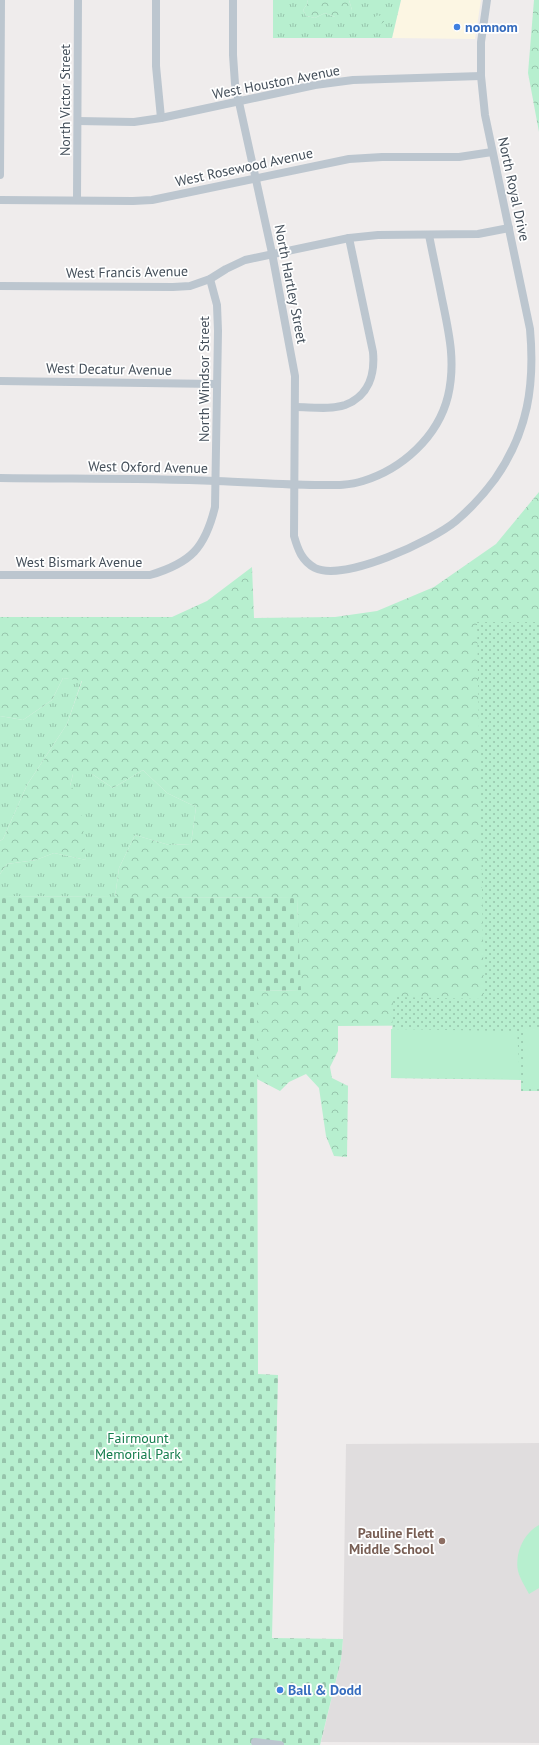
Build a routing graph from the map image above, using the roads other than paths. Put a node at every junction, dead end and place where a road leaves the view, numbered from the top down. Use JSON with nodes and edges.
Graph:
{"nodes":[{"id":1,"x":1,"y":0,"type":"edge"},
{"id":2,"x":78,"y":0,"type":"edge"},
{"id":3,"x":156,"y":0,"type":"edge"},
{"id":4,"x":233,"y":0,"type":"edge"},
{"id":5,"x":487,"y":0,"type":"edge"},
{"id":6,"x":481,"y":76,"type":"junction"},
{"id":7,"x":239,"y":102,"type":"junction"},
{"id":8,"x":162,"y":118,"type":"junction"},
{"id":9,"x":78,"y":121,"type":"junction"},
{"id":10,"x":492,"y":152,"type":"junction"},
{"id":11,"x":0,"y":175,"type":"edge"},
{"id":12,"x":255,"y":178,"type":"junction"},
{"id":13,"x":0,"y":200,"type":"edge"},
{"id":14,"x":77,"y":200,"type":"junction"},
{"id":15,"x":509,"y":228,"type":"junction"},
{"id":16,"x":429,"y":235,"type":"junction"},
{"id":17,"x":349,"y":238,"type":"junction"},
{"id":18,"x":272,"y":253,"type":"junction"},
{"id":19,"x":210,"y":279,"type":"junction"},
{"id":20,"x":0,"y":286,"type":"edge"},
{"id":21,"x":0,"y":381,"type":"edge"},
{"id":22,"x":217,"y":384,"type":"junction"},
{"id":23,"x":295,"y":407,"type":"junction"},
{"id":24,"x":0,"y":478,"type":"edge"},
{"id":25,"x":216,"y":480,"type":"junction"},
{"id":26,"x":295,"y":485,"type":"junction"},
{"id":27,"x":316,"y":568,"type":"joint"},
{"id":28,"x":0,"y":575,"type":"edge"},
{"id":29,"x":255,"y":1742,"type":"dead end"},
{"id":30,"x":280,"y":1745,"type":"edge"}],
"edges":[{"from":1,"to":11,"type":"street"},
{"from":2,"to":9,"type":"street","name":"North Victor Street"},
{"from":3,"to":8,"type":"street"},
{"from":4,"to":7,"type":"street","name":"North Hartley Street"},
{"from":5,"to":6,"type":"street","name":"North Royal Drive"},
{"from":6,"to":7,"type":"street","name":"West Houston Avenue"},
{"from":6,"to":10,"type":"street","name":"North Royal Drive"},
{"from":7,"to":8,"type":"street","name":"West Houston Avenue"},
{"from":7,"to":12,"type":"street","name":"North Hartley Street"},
{"from":8,"to":9,"type":"street","name":"West Houston Avenue"},
{"from":9,"to":14,"type":"street","name":"North Victor Street"},
{"from":10,"to":12,"type":"street","name":"West Rosewood Avenue"},
{"from":10,"to":15,"type":"street","name":"North Royal Drive"},
{"from":12,"to":14,"type":"street","name":"West Rosewood Avenue"},
{"from":12,"to":18,"type":"street","name":"North Hartley Street"},
{"from":13,"to":14,"type":"street","name":"West Rosewood Avenue"},
{"from":15,"to":16,"type":"street","name":"West Francis Avenue"},
{"from":15,"to":27,"type":"street","name":"North Royal Drive"},
{"from":16,"to":17,"type":"street","name":"West Francis Avenue"},
{"from":16,"to":26,"type":"street","name":"West Oxford Avenue"},
{"from":17,"to":18,"type":"street","name":"West Francis Avenue"},
{"from":17,"to":23,"type":"street"},
{"from":18,"to":19,"type":"street","name":"West Francis Avenue"},
{"from":18,"to":23,"type":"street","name":"North Hartley Street"},
{"from":19,"to":20,"type":"street","name":"West Francis Avenue"},
{"from":19,"to":22,"type":"street","name":"North Windsor Street"},
{"from":21,"to":22,"type":"street","name":"West Decatur Avenue"},
{"from":22,"to":25,"type":"street","name":"North Windsor Street"},
{"from":23,"to":26,"type":"street","name":"North Hartley Street"},
{"from":24,"to":25,"type":"street","name":"West Oxford Avenue"},
{"from":25,"to":26,"type":"street","name":"West Oxford Avenue"},
{"from":25,"to":28,"type":"street","name":"West Bismark Avenue"},
{"from":26,"to":27,"type":"street","name":"North Hartley Street"},
{"from":29,"to":30,"type":"street"}]}
